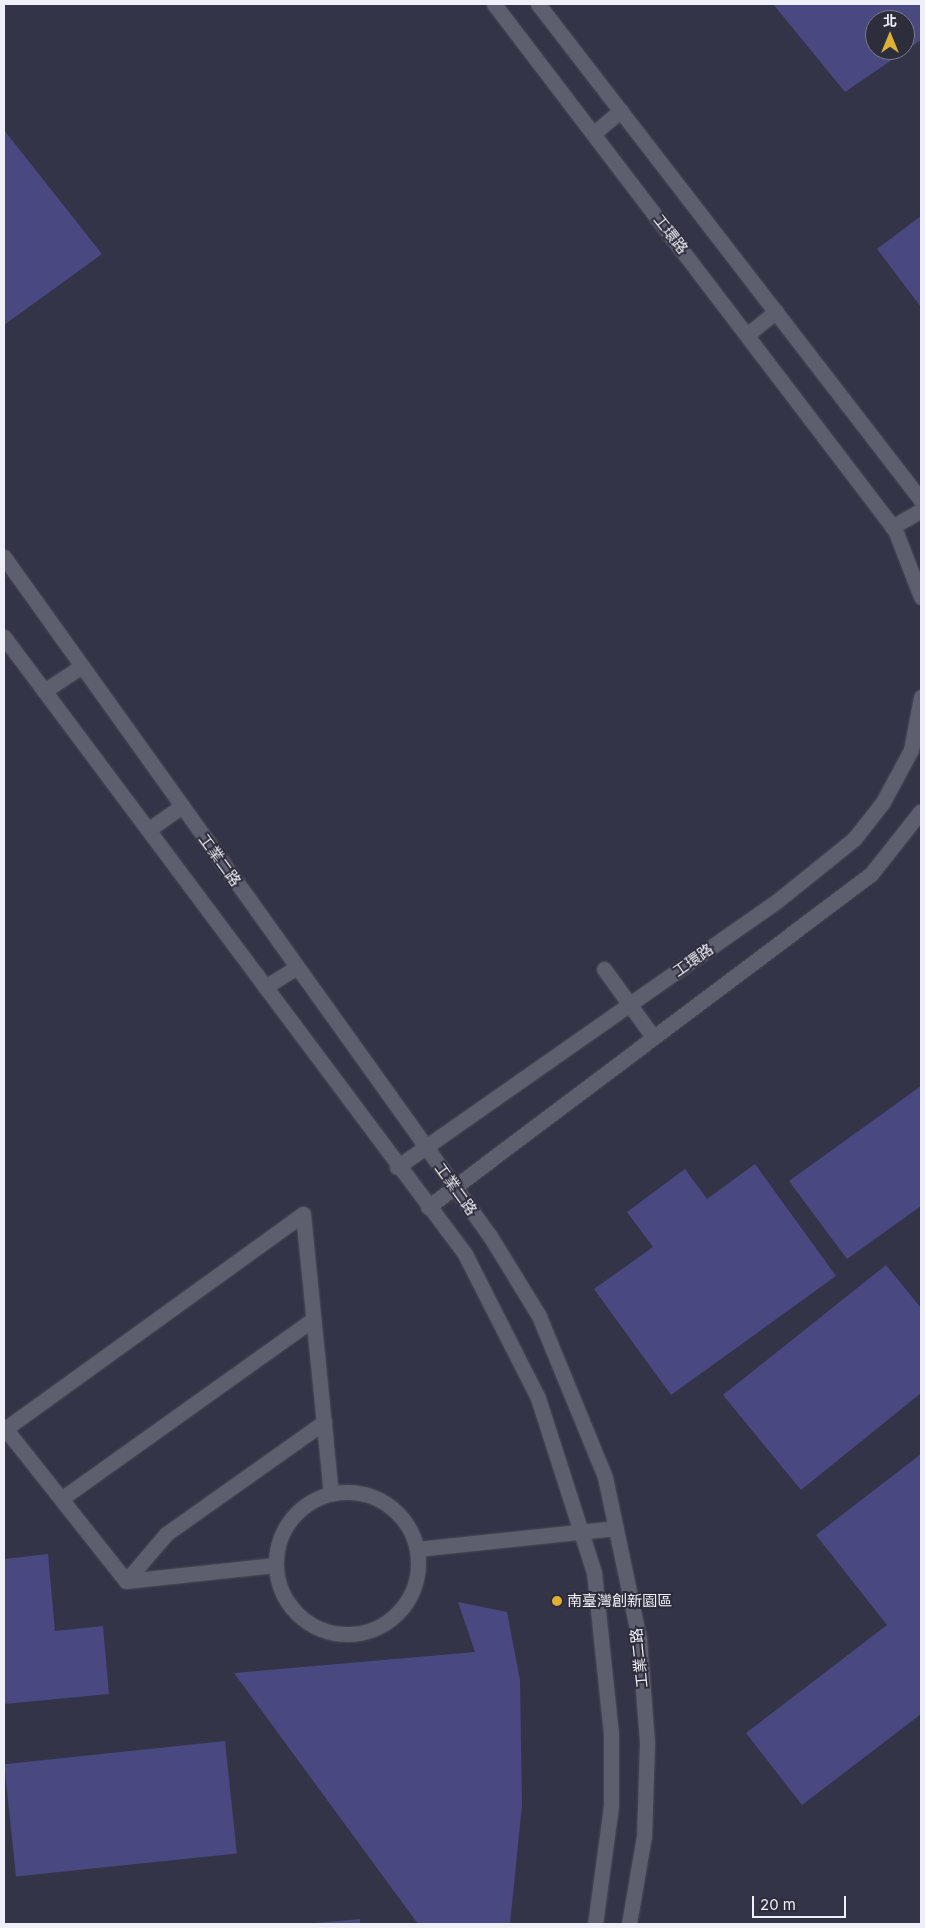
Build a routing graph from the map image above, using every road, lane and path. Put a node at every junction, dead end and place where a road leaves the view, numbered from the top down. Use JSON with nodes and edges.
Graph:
{"nodes":[{"id":1,"x":538,"y":4,"type":"edge"},
{"id":2,"x":500,"y":6,"type":"edge"},
{"id":3,"x":621,"y":110,"type":"junction"},
{"id":4,"x":594,"y":133,"type":"junction"},
{"id":5,"x":776,"y":311,"type":"junction"},
{"id":6,"x":748,"y":334,"type":"junction"},
{"id":7,"x":921,"y":500,"type":"edge"},
{"id":8,"x":921,"y":510,"type":"edge"},
{"id":9,"x":892,"y":527,"type":"junction"},
{"id":10,"x":4,"y":557,"type":"edge"},
{"id":11,"x":921,"y":597,"type":"edge"},
{"id":12,"x":4,"y":637,"type":"edge"},
{"id":13,"x":82,"y":666,"type":"junction"},
{"id":14,"x":44,"y":691,"type":"junction"},
{"id":15,"x":921,"y":697,"type":"edge"},
{"id":16,"x":182,"y":806,"type":"junction"},
{"id":17,"x":921,"y":812,"type":"edge"},
{"id":18,"x":148,"y":830,"type":"junction"},
{"id":19,"x":298,"y":968,"type":"junction"},
{"id":20,"x":604,"y":969,"type":"dead end"},
{"id":21,"x":265,"y":987,"type":"junction"},
{"id":22,"x":630,"y":1005,"type":"junction"},
{"id":23,"x":653,"y":1037,"type":"junction"},
{"id":24,"x":426,"y":1147,"type":"junction"},
{"id":25,"x":397,"y":1167,"type":"junction"},
{"id":26,"x":454,"y":1187,"type":"junction"},
{"id":27,"x":428,"y":1207,"type":"junction"},
{"id":28,"x":313,"y":1319,"type":"junction"},
{"id":29,"x":324,"y":1422,"type":"junction"},
{"id":30,"x":5,"y":1428,"type":"edge"},
{"id":31,"x":331,"y":1494,"type":"junction"},
{"id":32,"x":60,"y":1499,"type":"junction"},
{"id":33,"x":616,"y":1528,"type":"junction"},
{"id":34,"x":584,"y":1531,"type":"junction"},
{"id":35,"x":417,"y":1549,"type":"junction"},
{"id":36,"x":275,"y":1565,"type":"junction"},
{"id":37,"x":126,"y":1581,"type":"junction"},
{"id":38,"x":595,"y":1924,"type":"edge"},
{"id":39,"x":630,"y":1924,"type":"edge"}],
"edges":[{"from":1,"to":3,"type":"street"},
{"from":2,"to":4,"type":"street","name":"工環路"},
{"from":3,"to":4,"type":"street"},
{"from":3,"to":5,"type":"street"},
{"from":4,"to":6,"type":"street","name":"工環路"},
{"from":5,"to":6,"type":"street"},
{"from":5,"to":7,"type":"street"},
{"from":6,"to":9,"type":"street","name":"工環路"},
{"from":8,"to":9,"type":"street"},
{"from":9,"to":11,"type":"street","name":"工環路"},
{"from":10,"to":13,"type":"street","name":"工業二路"},
{"from":12,"to":14,"type":"street"},
{"from":13,"to":14,"type":"street"},
{"from":13,"to":16,"type":"street","name":"工業二路"},
{"from":14,"to":18,"type":"street"},
{"from":15,"to":22,"type":"street","name":"工環路"},
{"from":16,"to":18,"type":"street"},
{"from":16,"to":19,"type":"street","name":"工業二路"},
{"from":17,"to":23,"type":"street"},
{"from":18,"to":21,"type":"street"},
{"from":19,"to":21,"type":"street"},
{"from":19,"to":24,"type":"street","name":"工業二路"},
{"from":20,"to":22,"type":"street"},
{"from":21,"to":25,"type":"street"},
{"from":22,"to":23,"type":"street"},
{"from":22,"to":24,"type":"street","name":"工環路"},
{"from":23,"to":26,"type":"street"},
{"from":24,"to":25,"type":"street","name":"工環路"},
{"from":24,"to":26,"type":"street","name":"工業二路"},
{"from":25,"to":27,"type":"street"},
{"from":26,"to":27,"type":"street"},
{"from":26,"to":33,"type":"street","name":"工業二路"},
{"from":27,"to":34,"type":"street"},
{"from":28,"to":29,"type":"street"},
{"from":28,"to":30,"type":"street"},
{"from":28,"to":32,"type":"street"},
{"from":29,"to":31,"type":"street"},
{"from":29,"to":37,"type":"street"},
{"from":30,"to":32,"type":"street"},
{"from":31,"to":35,"type":"street"},
{"from":31,"to":36,"type":"street"},
{"from":32,"to":37,"type":"street"},
{"from":33,"to":34,"type":"street"},
{"from":33,"to":39,"type":"street","name":"工業二路"},
{"from":34,"to":35,"type":"street"},
{"from":34,"to":38,"type":"street"},
{"from":35,"to":36,"type":"street"},
{"from":36,"to":37,"type":"street"}]}
